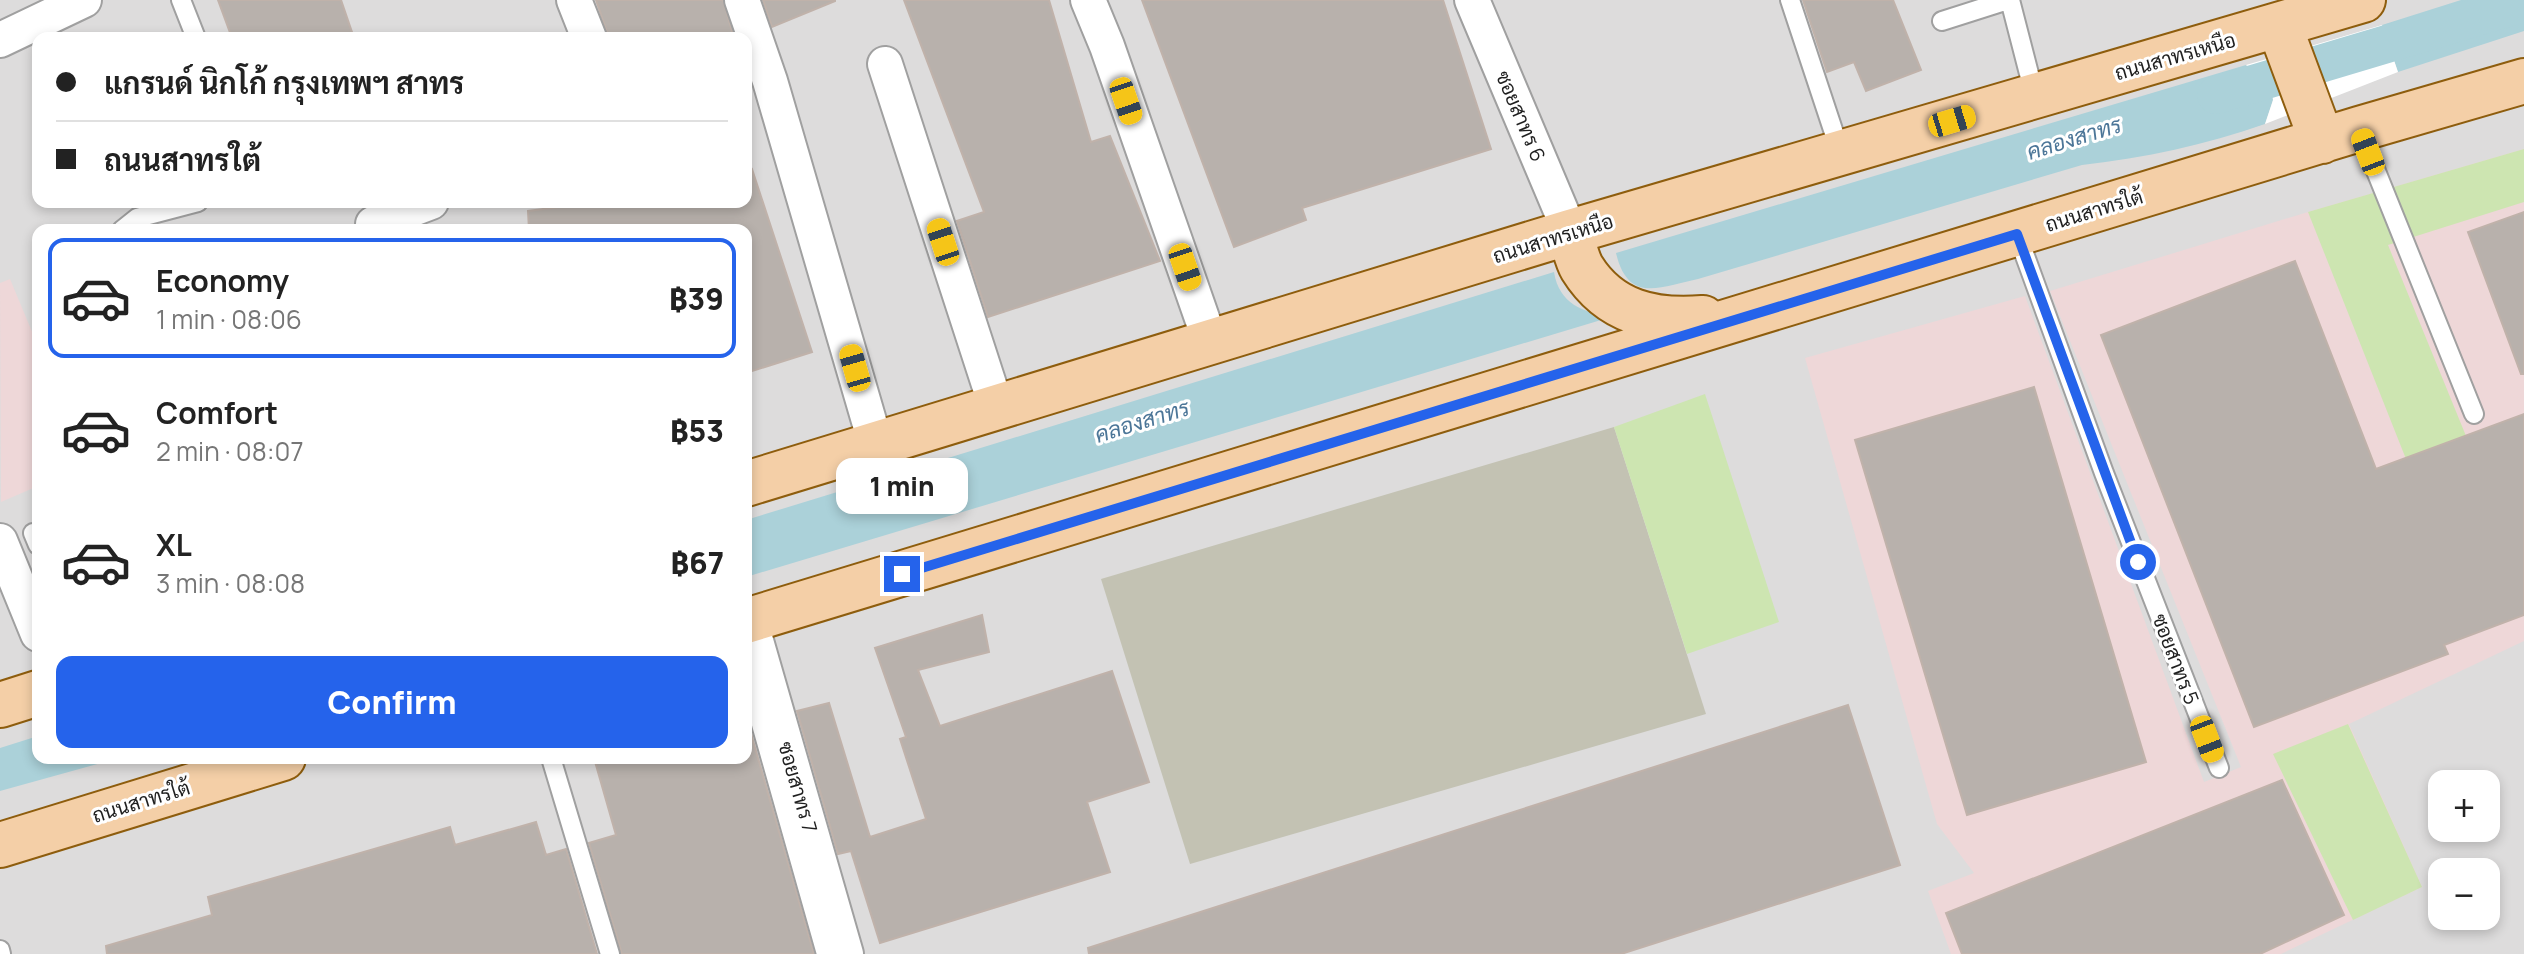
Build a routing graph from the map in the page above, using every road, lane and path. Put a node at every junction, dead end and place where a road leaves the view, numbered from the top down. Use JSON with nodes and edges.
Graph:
{"nodes":[{"id":1,"x":84,"y":0,"type":"edge"},
{"id":2,"x":181,"y":0,"type":"edge"},
{"id":3,"x":574,"y":0,"type":"edge"},
{"id":4,"x":742,"y":0,"type":"edge"},
{"id":5,"x":1088,"y":0,"type":"edge"},
{"id":6,"x":1472,"y":0,"type":"edge"},
{"id":7,"x":1790,"y":0,"type":"edge"},
{"id":8,"x":2009,"y":0,"type":"edge"},
{"id":9,"x":2363,"y":0,"type":"edge"},
{"id":10,"x":1942,"y":21,"type":"dead end"},
{"id":11,"x":2279,"y":26,"type":"edge"},
{"id":12,"x":3,"y":28,"type":"edge"},
{"id":13,"x":194,"y":32,"type":"edge"},
{"id":14,"x":587,"y":32,"type":"edge"},
{"id":15,"x":885,"y":64,"type":"dead end"},
{"id":16,"x":2524,"y":81,"type":"edge"},
{"id":17,"x":2035,"y":97,"type":"junction"},
{"id":18,"x":2330,"y":125,"type":"junction"},
{"id":19,"x":1841,"y":154,"type":"junction"},
{"id":20,"x":175,"y":208,"type":"edge"},
{"id":21,"x":411,"y":208,"type":"edge"},
{"id":22,"x":130,"y":224,"type":"edge"},
{"id":23,"x":373,"y":224,"type":"edge"},
{"id":24,"x":1570,"y":232,"type":"junction"},
{"id":25,"x":2017,"y":234,"type":"junction"},
{"id":26,"x":1753,"y":314,"type":"junction"},
{"id":27,"x":1210,"y":341,"type":"junction"},
{"id":28,"x":997,"y":409,"type":"junction"},
{"id":29,"x":2474,"y":414,"type":"dead end"},
{"id":30,"x":876,"y":445,"type":"junction"},
{"id":31,"x":752,"y":482,"type":"edge"},
{"id":32,"x":0,"y":541,"type":"edge"},
{"id":33,"x":32,"y":619,"type":"edge"},
{"id":34,"x":752,"y":620,"type":"edge"},
{"id":35,"x":752,"y":635,"type":"edge"},
{"id":36,"x":752,"y":692,"type":"edge"},
{"id":37,"x":32,"y":695,"type":"edge"},
{"id":38,"x":0,"y":705,"type":"edge"},
{"id":39,"x":263,"y":764,"type":"edge"},
{"id":40,"x":553,"y":764,"type":"edge"},
{"id":41,"x":566,"y":764,"type":"edge"},
{"id":42,"x":2219,"y":768,"type":"dead end"},
{"id":43,"x":0,"y":845,"type":"edge"},
{"id":44,"x":610,"y":954,"type":"edge"},
{"id":45,"x":622,"y":954,"type":"edge"},
{"id":46,"x":826,"y":954,"type":"edge"},
{"id":47,"x":846,"y":954,"type":"edge"}],
"edges":[{"from":1,"to":12,"type":"street"},
{"from":2,"to":13,"type":"lane"},
{"from":3,"to":14,"type":"street"},
{"from":4,"to":30,"type":"street"},
{"from":5,"to":27,"type":"street"},
{"from":6,"to":24,"type":"street","name":"ซอยสาทร 6"},
{"from":7,"to":19,"type":"lane"},
{"from":8,"to":10,"type":"lane"},
{"from":8,"to":17,"type":"lane"},
{"from":9,"to":11,"type":"main road","name":"ถนนสาทรเหนือ"},
{"from":11,"to":17,"type":"main road","name":"ถนนสาทรเหนือ"},
{"from":11,"to":18,"type":"main road"},
{"from":15,"to":28,"type":"street"},
{"from":16,"to":18,"type":"main road","name":"ถนนสาทรใต้"},
{"from":17,"to":19,"type":"main road","name":"ถนนสาทรเหนือ"},
{"from":18,"to":25,"type":"main road","name":"ถนนสาทรใต้"},
{"from":18,"to":29,"type":"lane"},
{"from":19,"to":24,"type":"main road","name":"ถนนสาทรเหนือ"},
{"from":20,"to":22,"type":"lane"},
{"from":21,"to":23,"type":"street"},
{"from":24,"to":26,"type":"main road"},
{"from":24,"to":27,"type":"main road","name":"ถนนสาทรเหนือ"},
{"from":25,"to":26,"type":"main road","name":"ถนนสาทรใต้"},
{"from":25,"to":42,"type":"lane","name":"ซอยสาทร 5"},
{"from":26,"to":34,"type":"main road","name":"ถนนสาทรใต้"},
{"from":27,"to":28,"type":"main road","name":"ถนนสาทรเหนือ"},
{"from":28,"to":30,"type":"main road","name":"ถนนสาทรเหนือ"},
{"from":30,"to":31,"type":"main road","name":"ถนนสาทรเหนือ"},
{"from":32,"to":33,"type":"street"},
{"from":35,"to":47,"type":"street","name":"ซอยสาทร 7"},
{"from":36,"to":46,"type":"lane"},
{"from":37,"to":38,"type":"main road"},
{"from":39,"to":43,"type":"main road","name":"ถนนสาทรใต้"},
{"from":40,"to":44,"type":"lane"},
{"from":41,"to":45,"type":"lane"}]}
